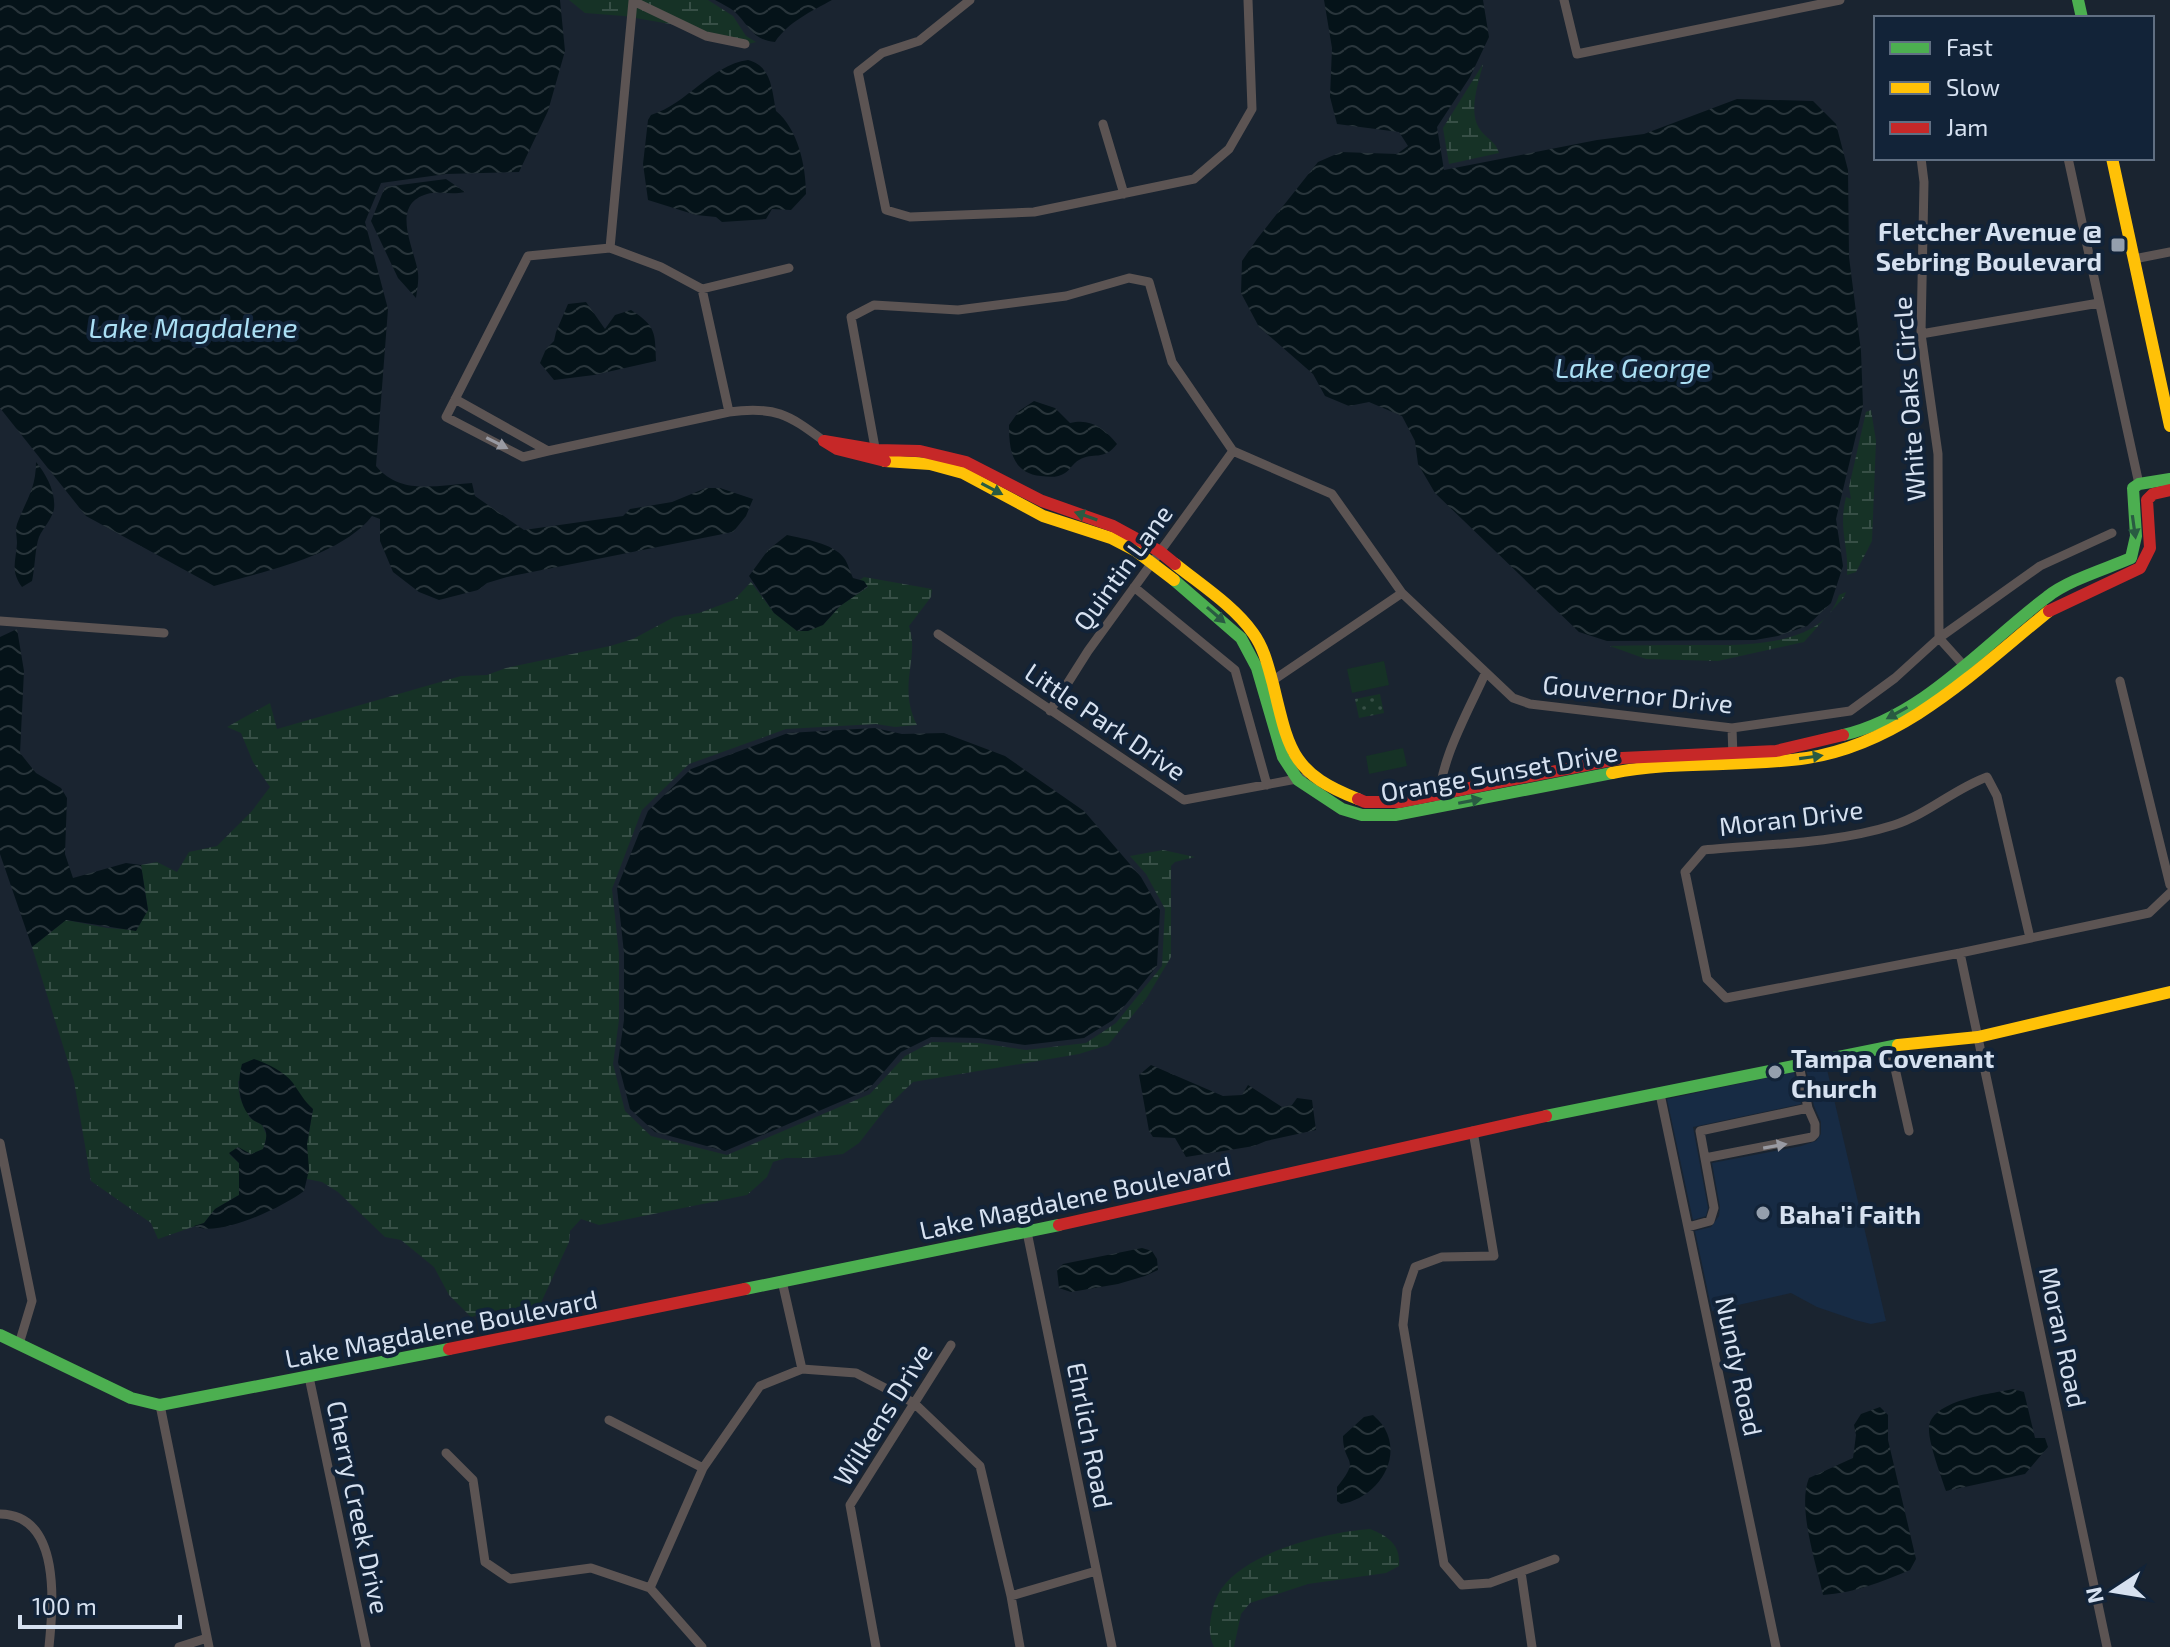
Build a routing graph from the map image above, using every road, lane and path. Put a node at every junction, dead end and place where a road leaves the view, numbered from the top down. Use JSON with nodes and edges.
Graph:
{"nodes":[{"id":1,"x":970,"y":0,"type":"edge"},
{"id":2,"x":1248,"y":0,"type":"edge"},
{"id":3,"x":1564,"y":0,"type":"edge"},
{"id":4,"x":1840,"y":0,"type":"edge"},
{"id":5,"x":745,"y":44,"type":"dead end"},
{"id":6,"x":1103,"y":124,"type":"dead end"},
{"id":7,"x":1921,"y":160,"type":"edge"},
{"id":8,"x":2068,"y":160,"type":"edge"},
{"id":9,"x":2112,"y":160,"type":"edge"},
{"id":10,"x":1124,"y":194,"type":"junction"},
{"id":11,"x":610,"y":248,"type":"junction"},
{"id":12,"x":2170,"y":252,"type":"edge"},
{"id":13,"x":2134,"y":259,"type":"junction"},
{"id":14,"x":789,"y":268,"type":"dead end"},
{"id":15,"x":702,"y":289,"type":"junction"},
{"id":16,"x":2099,"y":303,"type":"junction"},
{"id":17,"x":1921,"y":334,"type":"junction"},
{"id":18,"x":455,"y":399,"type":"junction"},
{"id":19,"x":729,"y":412,"type":"junction"},
{"id":20,"x":2170,"y":426,"type":"edge"},
{"id":21,"x":824,"y":441,"type":"joint"},
{"id":22,"x":548,"y":451,"type":"junction"},
{"id":23,"x":1233,"y":451,"type":"junction"},
{"id":24,"x":876,"y":455,"type":"junction"},
{"id":25,"x":2170,"y":479,"type":"edge"},
{"id":26,"x":2139,"y":484,"type":"junction"},
{"id":27,"x":2170,"y":490,"type":"edge"},
{"id":28,"x":2112,"y":533,"type":"dead end"},
{"id":29,"x":1156,"y":557,"type":"junction"},
{"id":30,"x":1134,"y":587,"type":"junction"},
{"id":31,"x":1402,"y":593,"type":"junction"},
{"id":32,"x":0,"y":621,"type":"edge"},
{"id":33,"x":164,"y":633,"type":"dead end"},
{"id":34,"x":938,"y":634,"type":"dead end"},
{"id":35,"x":1939,"y":638,"type":"junction"},
{"id":36,"x":1967,"y":669,"type":"junction"},
{"id":37,"x":1485,"y":674,"type":"junction"},
{"id":38,"x":2120,"y":681,"type":"dead end"},
{"id":39,"x":1268,"y":684,"type":"junction"},
{"id":40,"x":1050,"y":711,"type":"junction"},
{"id":41,"x":1732,"y":728,"type":"junction"},
{"id":42,"x":1733,"y":759,"type":"junction"},
{"id":43,"x":1303,"y":777,"type":"junction"},
{"id":44,"x":1267,"y":785,"type":"junction"},
{"id":45,"x":1439,"y":801,"type":"junction"},
{"id":46,"x":2170,"y":885,"type":"edge"},
{"id":47,"x":2170,"y":893,"type":"edge"},
{"id":48,"x":2030,"y":938,"type":"junction"},
{"id":49,"x":1960,"y":953,"type":"junction"},
{"id":50,"x":2170,"y":992,"type":"edge"},
{"id":51,"x":1978,"y":1037,"type":"junction"},
{"id":52,"x":1890,"y":1046,"type":"junction"},
{"id":53,"x":1799,"y":1065,"type":"junction"},
{"id":54,"x":1660,"y":1094,"type":"junction"},
{"id":55,"x":1808,"y":1108,"type":"junction"},
{"id":56,"x":1473,"y":1131,"type":"junction"},
{"id":57,"x":1909,"y":1131,"type":"dead end"},
{"id":58,"x":0,"y":1143,"type":"edge"},
{"id":59,"x":1705,"y":1158,"type":"junction"},
{"id":60,"x":1688,"y":1227,"type":"junction"},
{"id":61,"x":1027,"y":1232,"type":"junction"},
{"id":62,"x":782,"y":1281,"type":"junction"},
{"id":63,"x":0,"y":1335,"type":"edge"},
{"id":64,"x":19,"y":1344,"type":"junction"},
{"id":65,"x":951,"y":1345,"type":"dead end"},
{"id":66,"x":802,"y":1369,"type":"junction"},
{"id":67,"x":309,"y":1377,"type":"junction"},
{"id":68,"x":914,"y":1403,"type":"junction"},
{"id":69,"x":160,"y":1405,"type":"junction"},
{"id":70,"x":609,"y":1420,"type":"dead end"},
{"id":71,"x":446,"y":1453,"type":"dead end"},
{"id":72,"x":703,"y":1468,"type":"junction"},
{"id":73,"x":0,"y":1514,"type":"edge"},
{"id":74,"x":1555,"y":1559,"type":"dead end"},
{"id":75,"x":1096,"y":1571,"type":"junction"},
{"id":76,"x":1521,"y":1572,"type":"junction"},
{"id":77,"x":650,"y":1588,"type":"junction"},
{"id":78,"x":1011,"y":1596,"type":"junction"},
{"id":79,"x":208,"y":1643,"type":"edge"},
{"id":80,"x":49,"y":1647,"type":"edge"},
{"id":81,"x":179,"y":1647,"type":"edge"},
{"id":82,"x":366,"y":1647,"type":"edge"},
{"id":83,"x":702,"y":1647,"type":"edge"},
{"id":84,"x":876,"y":1647,"type":"edge"},
{"id":85,"x":1020,"y":1647,"type":"edge"},
{"id":86,"x":1112,"y":1647,"type":"edge"},
{"id":87,"x":1532,"y":1647,"type":"edge"},
{"id":88,"x":1776,"y":1647,"type":"edge"},
{"id":89,"x":2107,"y":1647,"type":"edge"}],
"edges":[{"from":1,"to":10,"type":"street"},
{"from":2,"to":10,"type":"street"},
{"from":3,"to":4,"type":"street"},
{"from":5,"to":11,"type":"street"},
{"from":6,"to":10,"type":"street"},
{"from":7,"to":17,"type":"street","name":"White Oaks Circle"},
{"from":8,"to":16,"type":"street"},
{"from":9,"to":13,"type":"street"},
{"from":11,"to":15,"type":"street"},
{"from":11,"to":18,"type":"street"},
{"from":12,"to":13,"type":"street"},
{"from":13,"to":20,"type":"street"},
{"from":14,"to":15,"type":"street"},
{"from":15,"to":19,"type":"street"},
{"from":16,"to":17,"type":"street"},
{"from":16,"to":26,"type":"street"},
{"from":17,"to":35,"type":"street","name":"White Oaks Circle"},
{"from":18,"to":22,"type":"street"},
{"from":18,"to":22,"type":"street","name":"Orange Sunset Drive","one_way":true},
{"from":19,"to":21,"type":"street","name":"Orange Sunset Drive"},
{"from":19,"to":22,"type":"street","name":"Orange Sunset Drive"},
{"from":21,"to":24,"type":"street","name":"Orange Sunset Drive"},
{"from":23,"to":24,"type":"street"},
{"from":23,"to":29,"type":"street","name":"Quintin Lane"},
{"from":23,"to":31,"type":"street","name":"Gouvernor Drive"},
{"from":24,"to":29,"type":"street","name":"Orange Sunset Drive"},
{"from":25,"to":26,"type":"street"},
{"from":26,"to":36,"type":"street","name":"Orange Sunset Drive","one_way":true},
{"from":27,"to":36,"type":"street","name":"Orange Sunset Drive"},
{"from":28,"to":35,"type":"street","name":"Gouvernor Drive"},
{"from":29,"to":30,"type":"street","name":"Quintin Lane"},
{"from":29,"to":39,"type":"street","name":"Orange Sunset Drive"},
{"from":30,"to":40,"type":"street","name":"Quintin Lane"},
{"from":30,"to":44,"type":"street"},
{"from":31,"to":37,"type":"street","name":"Gouvernor Drive"},
{"from":31,"to":39,"type":"street"},
{"from":32,"to":33,"type":"street"},
{"from":34,"to":40,"type":"street","name":"Little Park Drive"},
{"from":35,"to":36,"type":"street"},
{"from":35,"to":41,"type":"street","name":"Gouvernor Drive"},
{"from":36,"to":42,"type":"street","name":"Orange Sunset Drive"},
{"from":37,"to":41,"type":"street","name":"Gouvernor Drive"},
{"from":37,"to":45,"type":"street"},
{"from":38,"to":46,"type":"street"},
{"from":39,"to":43,"type":"street","name":"Orange Sunset Drive"},
{"from":40,"to":44,"type":"street","name":"Little Park Drive"},
{"from":41,"to":42,"type":"street"},
{"from":42,"to":45,"type":"street","name":"Orange Sunset Drive"},
{"from":43,"to":44,"type":"street","name":"Little Park Drive"},
{"from":43,"to":45,"type":"street","name":"Orange Sunset Drive"},
{"from":47,"to":48,"type":"street","name":"Moran Drive"},
{"from":48,"to":49,"type":"street","name":"Moran Drive"},
{"from":48,"to":49,"type":"street","name":"Moran Drive"},
{"from":49,"to":51,"type":"street","name":"Moran Road"},
{"from":50,"to":51,"type":"street","name":"Lake Magdalene Boulevard"},
{"from":51,"to":52,"type":"street","name":"Lake Magdalene Boulevard"},
{"from":51,"to":89,"type":"street","name":"Moran Road"},
{"from":52,"to":53,"type":"street","name":"Lake Magdalene Boulevard"},
{"from":52,"to":57,"type":"street"},
{"from":53,"to":54,"type":"street","name":"Lake Magdalene Boulevard"},
{"from":53,"to":55,"type":"street"},
{"from":54,"to":56,"type":"street","name":"Lake Magdalene Boulevard"},
{"from":54,"to":60,"type":"street","name":"Nundy Road"},
{"from":55,"to":59,"type":"street"},
{"from":59,"to":55,"type":"street","one_way":true},
{"from":56,"to":61,"type":"street","name":"Lake Magdalene Boulevard"},
{"from":56,"to":76,"type":"street"},
{"from":58,"to":64,"type":"street"},
{"from":59,"to":60,"type":"street"},
{"from":60,"to":88,"type":"street","name":"Nundy Road"},
{"from":61,"to":62,"type":"street","name":"Lake Magdalene Boulevard"},
{"from":61,"to":75,"type":"street","name":"Ehrlich Road"},
{"from":62,"to":66,"type":"street"},
{"from":62,"to":67,"type":"street","name":"Lake Magdalene Boulevard"},
{"from":63,"to":64,"type":"street","name":"Lake Magdalene Boulevard"},
{"from":64,"to":69,"type":"street","name":"Lake Magdalene Boulevard"},
{"from":65,"to":68,"type":"street","name":"Wilkens Drive"},
{"from":66,"to":68,"type":"street"},
{"from":66,"to":72,"type":"street"},
{"from":67,"to":69,"type":"street","name":"Lake Magdalene Boulevard"},
{"from":67,"to":82,"type":"street","name":"Cherry Creek Drive"},
{"from":68,"to":78,"type":"street"},
{"from":68,"to":84,"type":"street","name":"Wilkens Drive"},
{"from":69,"to":79,"type":"street"},
{"from":70,"to":72,"type":"street"},
{"from":71,"to":77,"type":"street"},
{"from":72,"to":77,"type":"street"},
{"from":73,"to":80,"type":"street"},
{"from":74,"to":76,"type":"street"},
{"from":75,"to":78,"type":"street"},
{"from":75,"to":86,"type":"street","name":"Ehrlich Road"},
{"from":76,"to":87,"type":"street"},
{"from":77,"to":83,"type":"street"},
{"from":78,"to":85,"type":"street"},
{"from":79,"to":81,"type":"street"}]}
